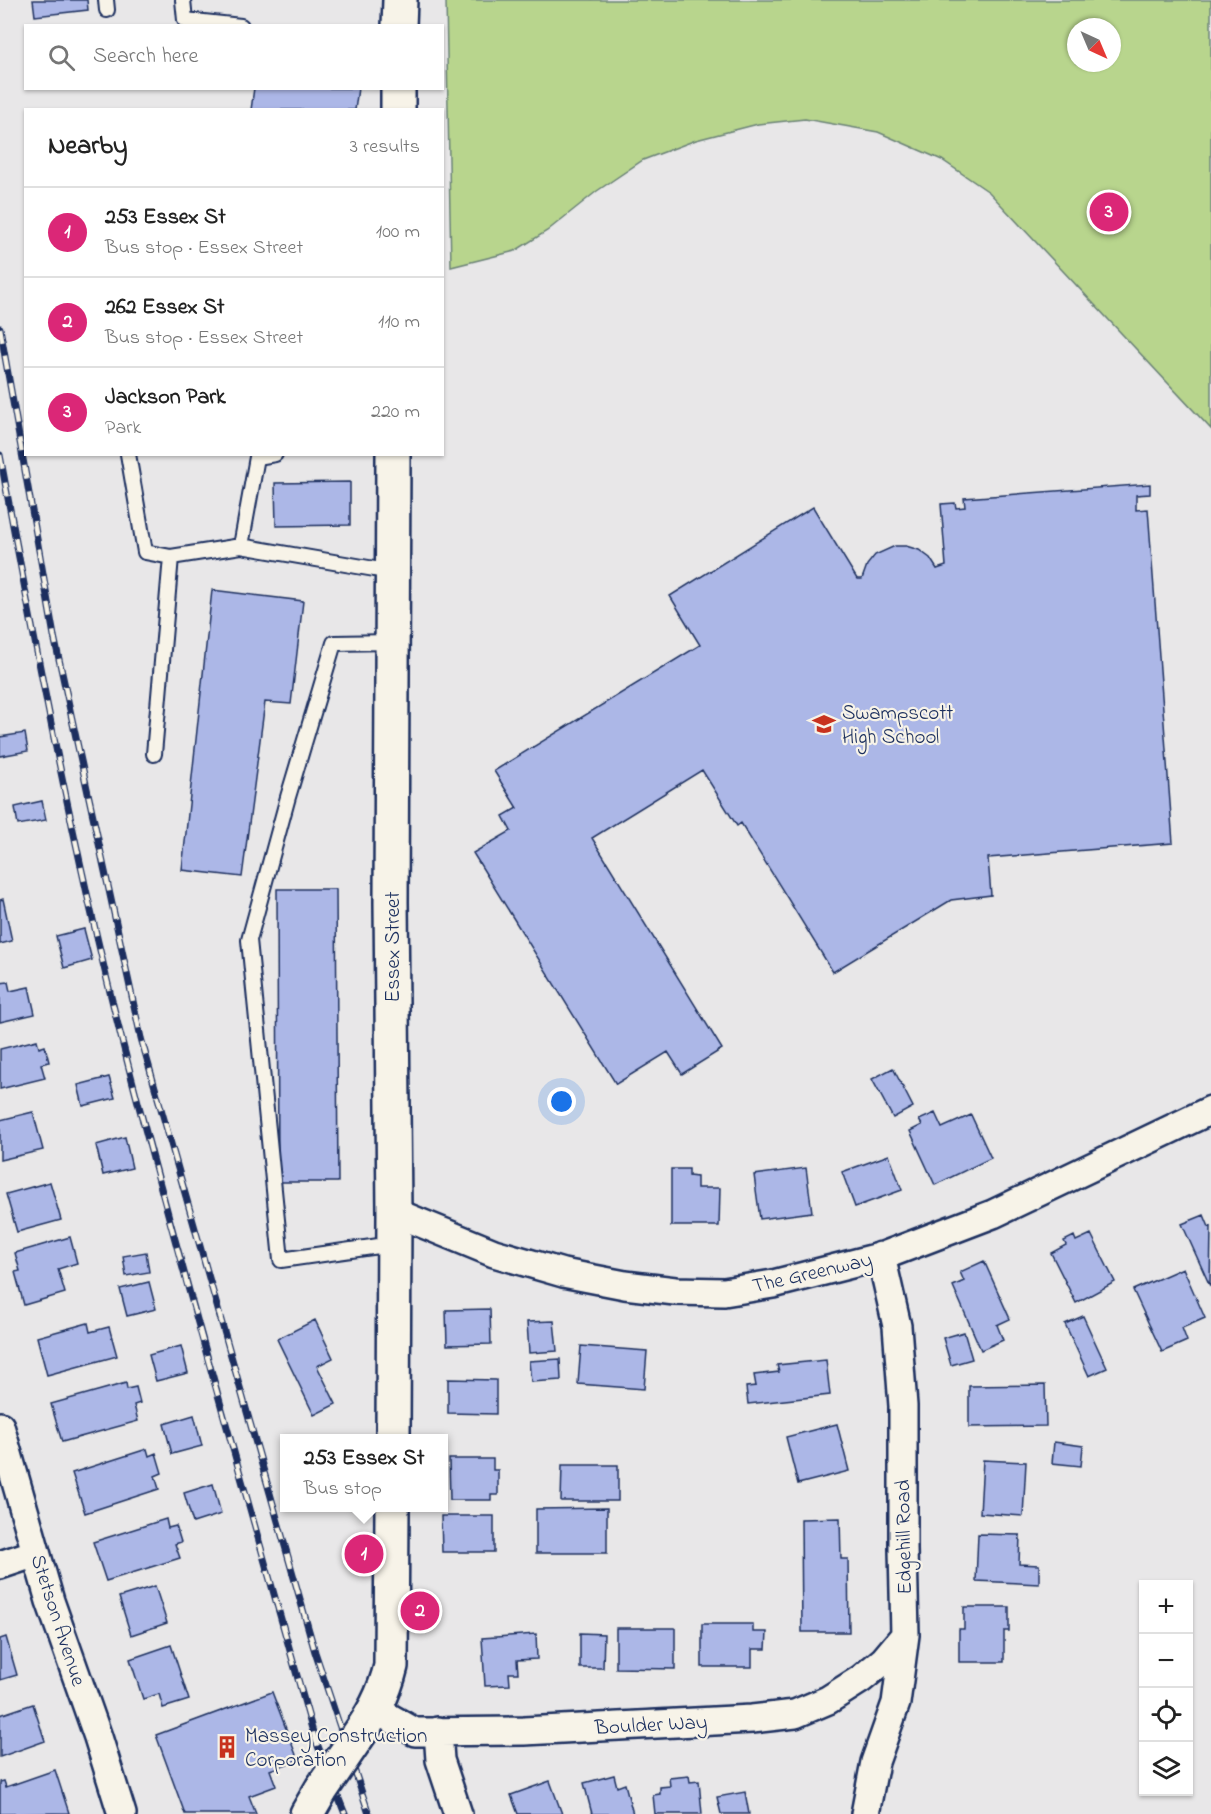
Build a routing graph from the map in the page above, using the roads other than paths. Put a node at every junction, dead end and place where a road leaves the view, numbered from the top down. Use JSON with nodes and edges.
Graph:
{"nodes":[{"id":1,"x":183,"y":0,"type":"edge"},
{"id":2,"x":400,"y":0,"type":"edge"},
{"id":3,"x":222,"y":24,"type":"edge"},
{"id":4,"x":399,"y":24,"type":"edge"},
{"id":5,"x":398,"y":90,"type":"edge"},
{"id":6,"x":398,"y":108,"type":"edge"},
{"id":7,"x":128,"y":456,"type":"edge"},
{"id":8,"x":256,"y":456,"type":"edge"},
{"id":9,"x":393,"y":456,"type":"edge"},
{"id":10,"x":241,"y":546,"type":"junction"},
{"id":11,"x":171,"y":557,"type":"junction"},
{"id":12,"x":392,"y":572,"type":"junction"},
{"id":13,"x":392,"y":642,"type":"junction"},
{"id":14,"x":154,"y":754,"type":"dead end"},
{"id":15,"x":1211,"y":1110,"type":"edge"},
{"id":16,"x":393,"y":1228,"type":"junction"},
{"id":17,"x":881,"y":1256,"type":"junction"},
{"id":18,"x":0,"y":1426,"type":"edge"},
{"id":19,"x":393,"y":1434,"type":"edge"},
{"id":20,"x":392,"y":1512,"type":"edge"},
{"id":21,"x":36,"y":1552,"type":"junction"},
{"id":22,"x":0,"y":1565,"type":"edge"},
{"id":23,"x":905,"y":1635,"type":"junction"},
{"id":24,"x":376,"y":1710,"type":"junction"},
{"id":25,"x":438,"y":1731,"type":"junction"},
{"id":26,"x":314,"y":1802,"type":"edge"},
{"id":27,"x":122,"y":1814,"type":"edge"},
{"id":28,"x":458,"y":1814,"type":"edge"},
{"id":29,"x":865,"y":1814,"type":"edge"}],
"edges":[{"from":1,"to":3,"type":"lane"},
{"from":2,"to":4,"type":"main road"},
{"from":5,"to":6,"type":"main road"},
{"from":7,"to":11,"type":"lane"},
{"from":8,"to":10,"type":"lane"},
{"from":9,"to":12,"type":"main road","name":"Essex Street"},
{"from":10,"to":11,"type":"lane"},
{"from":10,"to":12,"type":"lane"},
{"from":11,"to":14,"type":"lane"},
{"from":12,"to":13,"type":"main road","name":"Essex Street"},
{"from":13,"to":16,"type":"main road","name":"Essex Street"},
{"from":13,"to":16,"type":"lane"},
{"from":15,"to":17,"type":"street","name":"The Greenway"},
{"from":16,"to":17,"type":"street","name":"The Greenway"},
{"from":16,"to":19,"type":"main road","name":"Essex Street"},
{"from":17,"to":23,"type":"street","name":"Edgehill Road"},
{"from":18,"to":21,"type":"street","name":"Stetson Avenue"},
{"from":20,"to":24,"type":"main road"},
{"from":21,"to":22,"type":"street"},
{"from":21,"to":27,"type":"street","name":"Stetson Avenue"},
{"from":23,"to":25,"type":"street","name":"Boulder Way"},
{"from":23,"to":29,"type":"street","name":"Edgehill Road"},
{"from":24,"to":25,"type":"street","name":"Boulder Way"},
{"from":24,"to":26,"type":"main road","bridge":true},
{"from":25,"to":28,"type":"street"}]}
